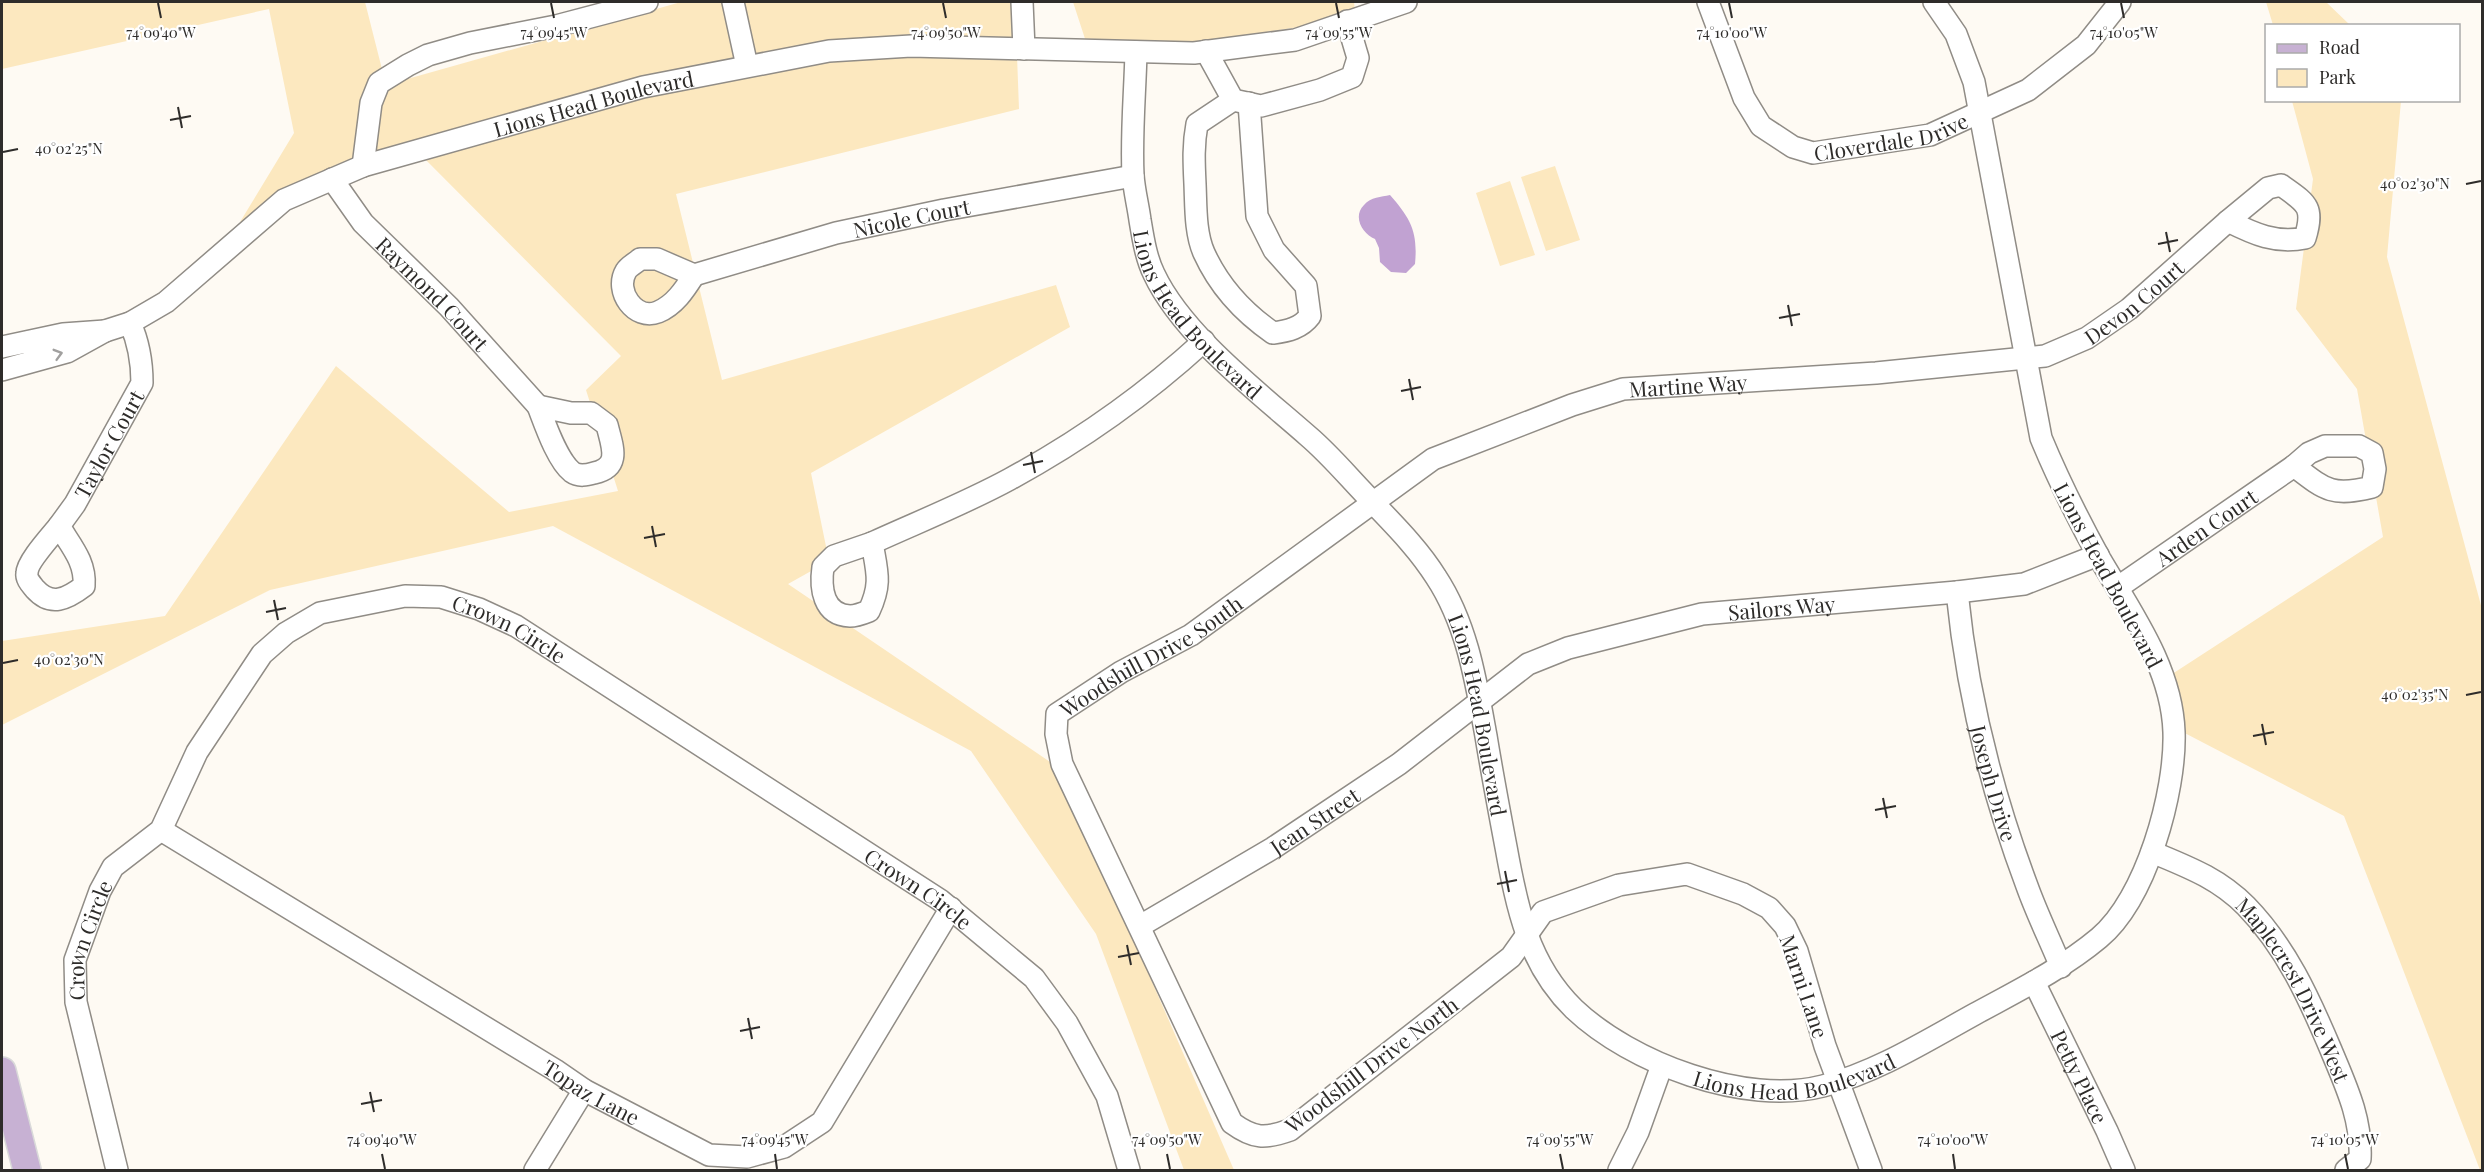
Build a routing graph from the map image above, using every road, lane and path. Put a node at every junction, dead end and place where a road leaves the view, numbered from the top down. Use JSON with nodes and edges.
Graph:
{"nodes":[{"id":1,"x":647,"y":2,"type":"edge"},
{"id":2,"x":733,"y":2,"type":"edge"},
{"id":3,"x":1022,"y":2,"type":"edge"},
{"id":4,"x":1406,"y":2,"type":"edge"},
{"id":5,"x":1708,"y":2,"type":"edge"},
{"id":6,"x":1934,"y":2,"type":"edge"},
{"id":7,"x":2120,"y":2,"type":"edge"},
{"id":8,"x":1354,"y":13,"type":"edge"},
{"id":9,"x":1024,"y":49,"type":"junction"},
{"id":10,"x":1206,"y":51,"type":"junction"},
{"id":11,"x":1136,"y":52,"type":"junction"},
{"id":12,"x":747,"y":66,"type":"junction"},
{"id":13,"x":1241,"y":102,"type":"junction"},
{"id":14,"x":1981,"y":112,"type":"junction"},
{"id":15,"x":363,"y":166,"type":"junction"},
{"id":16,"x":1133,"y":176,"type":"junction"},
{"id":17,"x":332,"y":179,"type":"junction"},
{"id":18,"x":2228,"y":221,"type":"dead end"},
{"id":19,"x":694,"y":274,"type":"dead end"},
{"id":20,"x":130,"y":323,"type":"junction"},
{"id":21,"x":105,"y":331,"type":"junction"},
{"id":22,"x":1204,"y":341,"type":"junction"},
{"id":23,"x":2,"y":347,"type":"edge"},
{"id":24,"x":2026,"y":358,"type":"junction"},
{"id":25,"x":2,"y":370,"type":"edge"},
{"id":26,"x":538,"y":406,"type":"dead end"},
{"id":27,"x":2294,"y":466,"type":"dead end"},
{"id":28,"x":1373,"y":503,"type":"junction"},
{"id":29,"x":59,"y":526,"type":"dead end"},
{"id":30,"x":872,"y":543,"type":"dead end"},
{"id":31,"x":2098,"y":555,"type":"junction"},
{"id":32,"x":2117,"y":588,"type":"junction"},
{"id":33,"x":1957,"y":592,"type":"junction"},
{"id":34,"x":1479,"y":700,"type":"junction"},
{"id":35,"x":161,"y":830,"type":"junction"},
{"id":36,"x":2152,"y":852,"type":"junction"},
{"id":37,"x":951,"y":909,"type":"junction"},
{"id":38,"x":1140,"y":926,"type":"junction"},
{"id":39,"x":1526,"y":935,"type":"junction"},
{"id":40,"x":2061,"y":967,"type":"junction"},
{"id":41,"x":2034,"y":982,"type":"junction"},
{"id":42,"x":1662,"y":1065,"type":"junction"},
{"id":43,"x":2,"y":1071,"type":"edge"},
{"id":44,"x":1838,"y":1082,"type":"junction"},
{"id":45,"x":584,"y":1090,"type":"junction"},
{"id":46,"x":27,"y":1170,"type":"edge"},
{"id":47,"x":117,"y":1170,"type":"edge"},
{"id":48,"x":535,"y":1170,"type":"edge"},
{"id":49,"x":1130,"y":1170,"type":"edge"},
{"id":50,"x":1618,"y":1170,"type":"edge"},
{"id":51,"x":1871,"y":1170,"type":"edge"},
{"id":52,"x":2124,"y":1170,"type":"edge"},
{"id":53,"x":2346,"y":1170,"type":"edge"}],
"edges":[{"from":1,"to":15,"type":"street"},
{"from":2,"to":12,"type":"street"},
{"from":3,"to":9,"type":"street"},
{"from":4,"to":8,"type":"street","name":"Lions Head Boulevard"},
{"from":5,"to":14,"type":"street","name":"Cloverdale Drive"},
{"from":6,"to":14,"type":"street","name":"Lions Head Boulevard"},
{"from":7,"to":14,"type":"street","name":"Cloverdale Drive"},
{"from":8,"to":10,"type":"street","name":"Lions Head Boulevard"},
{"from":8,"to":13,"type":"street"},
{"from":9,"to":11,"type":"street","name":"Lions Head Boulevard"},
{"from":9,"to":12,"type":"street","name":"Lions Head Boulevard"},
{"from":10,"to":11,"type":"street","name":"Lions Head Boulevard"},
{"from":10,"to":13,"type":"street"},
{"from":11,"to":16,"type":"street","name":"Lions Head Boulevard"},
{"from":12,"to":15,"type":"street","name":"Lions Head Boulevard"},
{"from":13,"to":13,"type":"street"},
{"from":14,"to":24,"type":"street","name":"Lions Head Boulevard"},
{"from":15,"to":17,"type":"street","name":"Lions Head Boulevard"},
{"from":16,"to":19,"type":"street","name":"Nicole Court"},
{"from":16,"to":22,"type":"street","name":"Lions Head Boulevard"},
{"from":17,"to":20,"type":"street","name":"Lions Head Boulevard"},
{"from":17,"to":26,"type":"street","name":"Raymond Court"},
{"from":18,"to":24,"type":"street","name":"Devon Court"},
{"from":20,"to":21,"type":"street","name":"Lions Head Boulevard"},
{"from":20,"to":29,"type":"street","name":"Taylor Court"},
{"from":21,"to":23,"type":"street","name":"Lions Head Boulevard"},
{"from":25,"to":21,"type":"street","name":"Lions Head Boulevard","one_way":true},
{"from":22,"to":28,"type":"street","name":"Lions Head Boulevard"},
{"from":22,"to":30,"type":"street"},
{"from":24,"to":28,"type":"street","name":"Martine Way"},
{"from":24,"to":31,"type":"street","name":"Lions Head Boulevard"},
{"from":27,"to":32,"type":"street","name":"Arden Court"},
{"from":28,"to":34,"type":"street","name":"Lions Head Boulevard"},
{"from":28,"to":38,"type":"street","name":"Woodshill Drive South"},
{"from":31,"to":32,"type":"street","name":"Lions Head Boulevard"},
{"from":31,"to":33,"type":"street","name":"Sailors Way"},
{"from":32,"to":36,"type":"street","name":"Lions Head Boulevard"},
{"from":33,"to":34,"type":"street","name":"Sailors Way"},
{"from":33,"to":40,"type":"street","name":"Joseph Drive"},
{"from":34,"to":38,"type":"street","name":"Jean Street"},
{"from":34,"to":39,"type":"street","name":"Lions Head Boulevard"},
{"from":35,"to":37,"type":"street","name":"Crown Circle"},
{"from":35,"to":45,"type":"street","name":"Topaz Lane"},
{"from":35,"to":47,"type":"street","name":"Crown Circle"},
{"from":36,"to":40,"type":"street","name":"Lions Head Boulevard"},
{"from":36,"to":53,"type":"street","name":"Maplecrest Drive West"},
{"from":37,"to":45,"type":"street","name":"Topaz Lane"},
{"from":37,"to":49,"type":"street","name":"Crown Circle"},
{"from":38,"to":39,"type":"street","name":"Woodshill Drive North"},
{"from":39,"to":42,"type":"street","name":"Lions Head Boulevard"},
{"from":39,"to":44,"type":"street","name":"Marni Lane"},
{"from":40,"to":41,"type":"street","name":"Lions Head Boulevard"},
{"from":41,"to":44,"type":"street","name":"Lions Head Boulevard"},
{"from":41,"to":52,"type":"street","name":"Petty Place"},
{"from":42,"to":44,"type":"street","name":"Lions Head Boulevard"},
{"from":42,"to":50,"type":"street"},
{"from":43,"to":46,"type":"main road"},
{"from":44,"to":51,"type":"street","name":"Marni Lane"},
{"from":45,"to":48,"type":"street"}]}
